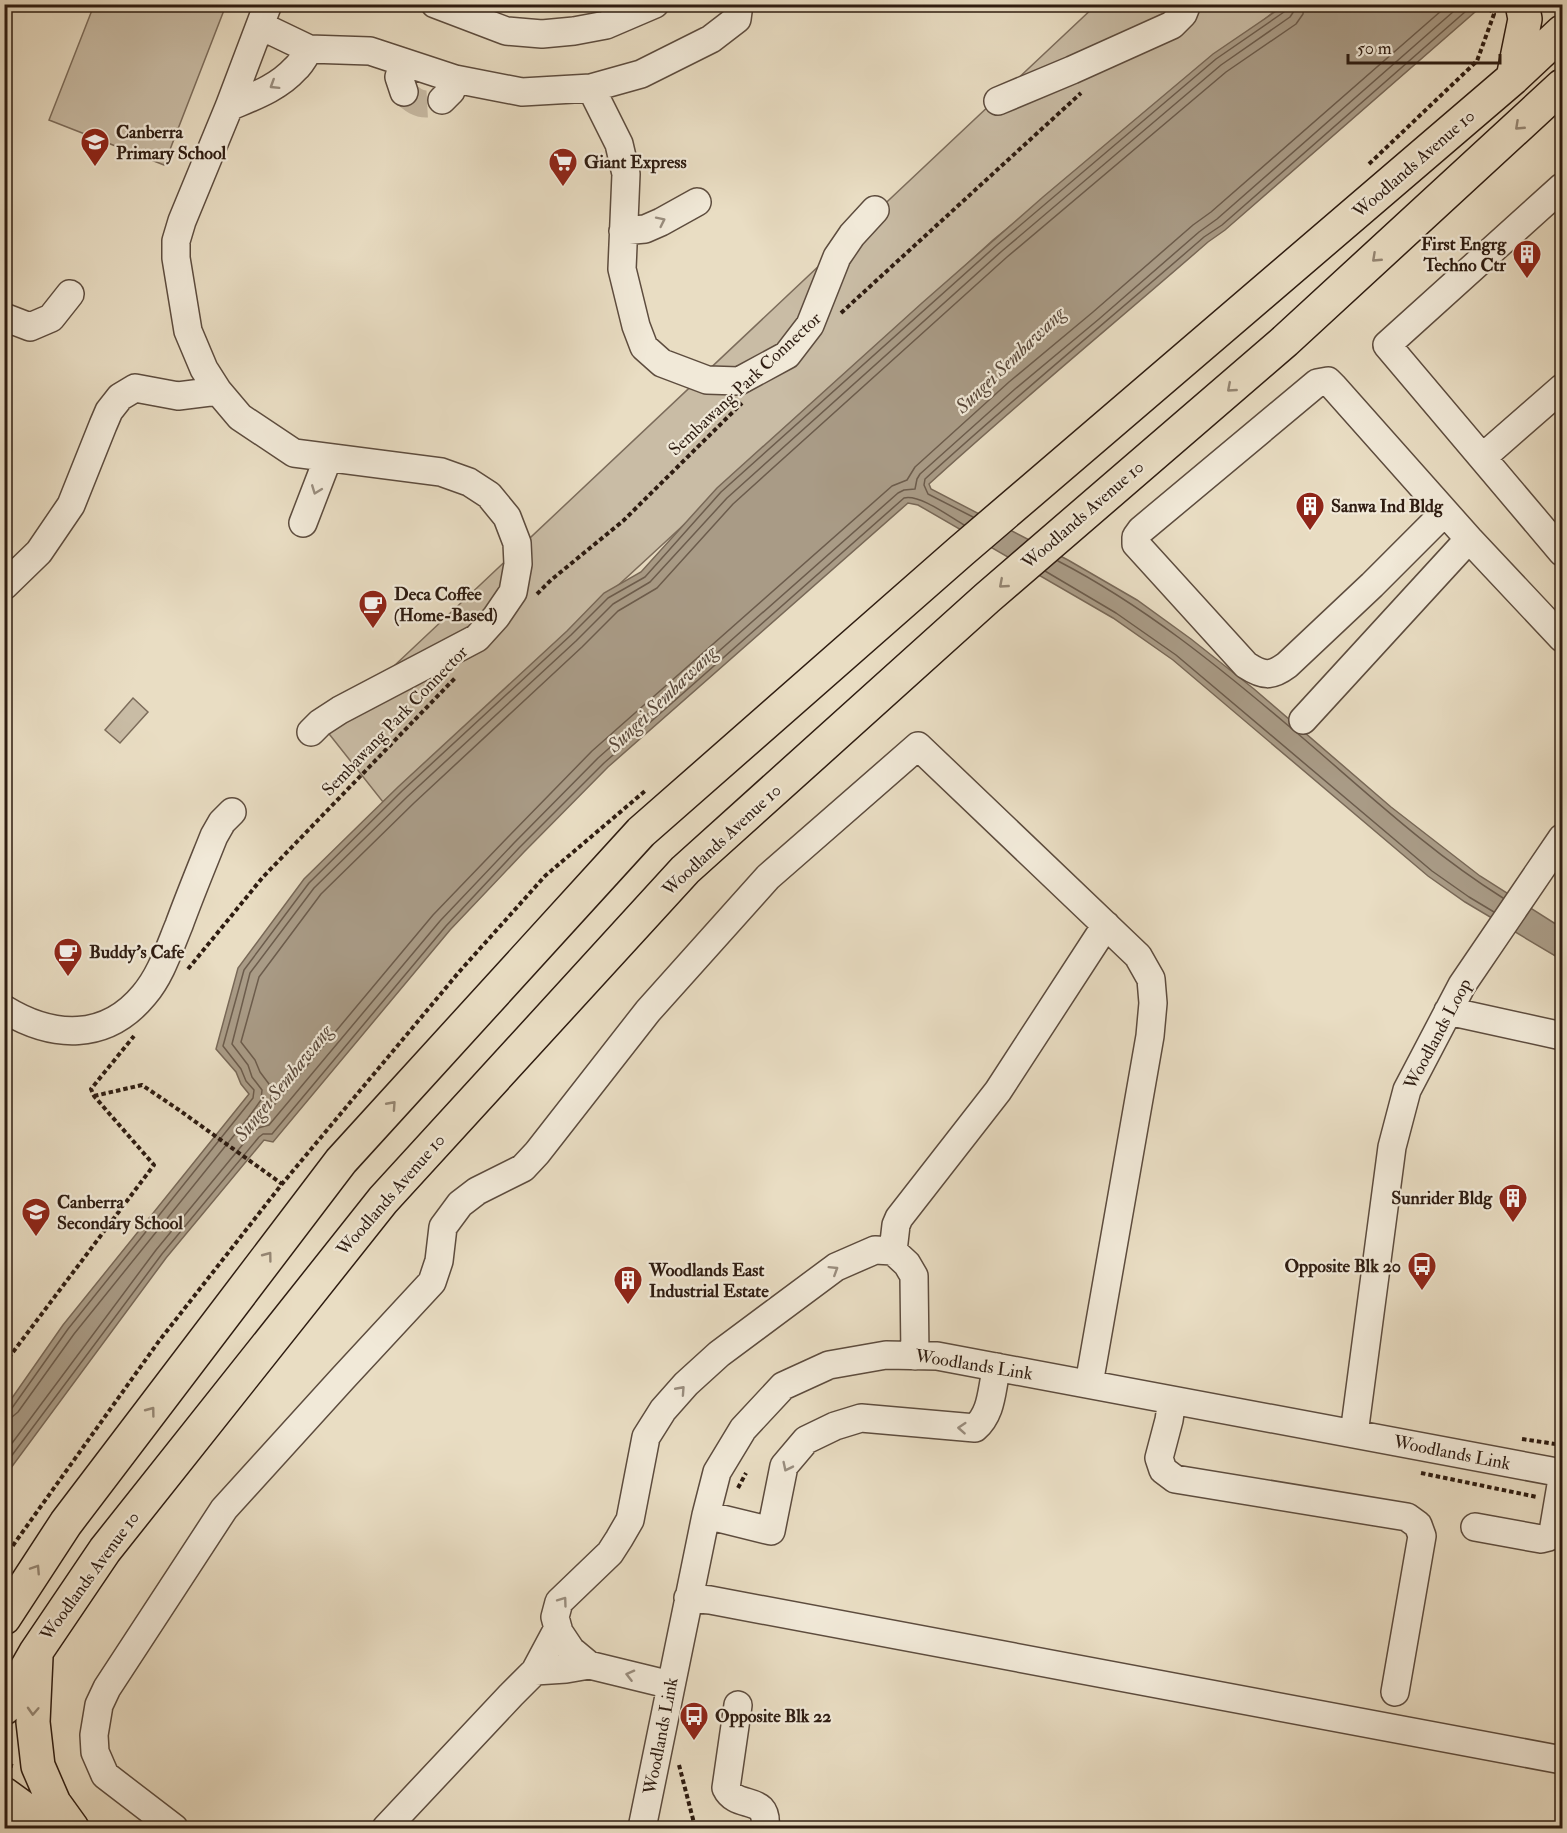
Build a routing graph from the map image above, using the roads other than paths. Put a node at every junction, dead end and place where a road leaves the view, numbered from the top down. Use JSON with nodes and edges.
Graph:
{"nodes":[{"id":1,"x":435,"y":4,"type":"edge"},
{"id":2,"x":655,"y":4,"type":"edge"},
{"id":3,"x":739,"y":4,"type":"edge"},
{"id":4,"x":1187,"y":4,"type":"edge"},
{"id":5,"x":1522,"y":4,"type":"edge"},
{"id":6,"x":265,"y":13,"type":"edge"},
{"id":7,"x":1563,"y":32,"type":"edge"},
{"id":8,"x":316,"y":49,"type":"junction"},
{"id":9,"x":403,"y":63,"type":"junction"},
{"id":10,"x":1513,"y":78,"type":"junction"},
{"id":11,"x":1563,"y":86,"type":"edge"},
{"id":12,"x":591,"y":88,"type":"junction"},
{"id":13,"x":404,"y":92,"type":"dead end"},
{"id":14,"x":998,"y":101,"type":"dead end"},
{"id":15,"x":229,"y":107,"type":"junction"},
{"id":16,"x":1563,"y":187,"type":"edge"},
{"id":17,"x":697,"y":202,"type":"dead end"},
{"id":18,"x":875,"y":210,"type":"dead end"},
{"id":19,"x":623,"y":231,"type":"junction"},
{"id":20,"x":70,"y":294,"type":"dead end"},
{"id":21,"x":4,"y":317,"type":"edge"},
{"id":22,"x":1563,"y":388,"type":"edge"},
{"id":23,"x":218,"y":391,"type":"junction"},
{"id":24,"x":328,"y":458,"type":"junction"},
{"id":25,"x":1483,"y":458,"type":"junction"},
{"id":26,"x":1445,"y":512,"type":"junction"},
{"id":27,"x":303,"y":524,"type":"dead end"},
{"id":28,"x":1469,"y":539,"type":"junction"},
{"id":29,"x":1563,"y":552,"type":"edge"},
{"id":30,"x":4,"y":585,"type":"edge"},
{"id":31,"x":1563,"y":638,"type":"edge"},
{"id":32,"x":1303,"y":720,"type":"dead end"},
{"id":33,"x":310,"y":732,"type":"dead end"},
{"id":34,"x":232,"y":812,"type":"dead end"},
{"id":35,"x":1563,"y":838,"type":"edge"},
{"id":36,"x":1106,"y":925,"type":"junction"},
{"id":37,"x":4,"y":1009,"type":"edge"},
{"id":38,"x":1448,"y":1011,"type":"junction"},
{"id":39,"x":1563,"y":1036,"type":"edge"},
{"id":40,"x":893,"y":1251,"type":"junction"},
{"id":41,"x":915,"y":1356,"type":"junction"},
{"id":42,"x":997,"y":1367,"type":"junction"},
{"id":43,"x":1089,"y":1384,"type":"junction"},
{"id":44,"x":1172,"y":1400,"type":"junction"},
{"id":45,"x":1354,"y":1434,"type":"junction"},
{"id":46,"x":1563,"y":1473,"type":"edge"},
{"id":47,"x":1563,"y":1479,"type":"edge"},
{"id":48,"x":716,"y":1517,"type":"junction"},
{"id":49,"x":1474,"y":1527,"type":"dead end"},
{"id":50,"x":688,"y":1598,"type":"junction"},
{"id":51,"x":4,"y":1618,"type":"edge"},
{"id":52,"x":558,"y":1628,"type":"junction"},
{"id":53,"x":36,"y":1652,"type":"junction"},
{"id":54,"x":589,"y":1665,"type":"junction"},
{"id":55,"x":535,"y":1671,"type":"junction"},
{"id":56,"x":671,"y":1685,"type":"junction"},
{"id":57,"x":1395,"y":1692,"type":"dead end"},
{"id":58,"x":738,"y":1705,"type":"dead end"},
{"id":59,"x":4,"y":1708,"type":"edge"},
{"id":60,"x":1563,"y":1760,"type":"edge"},
{"id":61,"x":5,"y":1775,"type":"edge"},
{"id":62,"x":51,"y":1828,"type":"edge"},
{"id":63,"x":72,"y":1828,"type":"edge"},
{"id":64,"x":174,"y":1828,"type":"edge"},
{"id":65,"x":386,"y":1828,"type":"edge"},
{"id":66,"x":642,"y":1828,"type":"edge"},
{"id":67,"x":765,"y":1828,"type":"edge"}],
"edges":[{"from":1,"to":2,"type":"street"},
{"from":3,"to":12,"type":"street"},
{"from":4,"to":14,"type":"street"},
{"from":5,"to":10,"type":"main road"},
{"from":6,"to":8,"type":"street"},
{"from":6,"to":15,"type":"street"},
{"from":7,"to":10,"type":"main road","name":"Woodlands Avenue 10"},
{"from":8,"to":9,"type":"street"},
{"from":8,"to":15,"type":"street","one_way":true},
{"from":9,"to":12,"type":"street"},
{"from":9,"to":13,"type":"street"},
{"from":51,"to":10,"type":"main road","name":"Woodlands Avenue 10","one_way":true},
{"from":11,"to":53,"type":"main road","name":"Woodlands Avenue 10","one_way":true},
{"from":12,"to":19,"type":"street"},
{"from":15,"to":23,"type":"street"},
{"from":16,"to":25,"type":"street"},
{"from":19,"to":17,"type":"street","one_way":true},
{"from":18,"to":19,"type":"street"},
{"from":20,"to":21,"type":"street"},
{"from":22,"to":25,"type":"street"},
{"from":23,"to":24,"type":"street"},
{"from":23,"to":30,"type":"street"},
{"from":24,"to":27,"type":"street","one_way":true},
{"from":24,"to":33,"type":"street"},
{"from":25,"to":29,"type":"street"},
{"from":26,"to":26,"type":"street"},
{"from":26,"to":28,"type":"street"},
{"from":28,"to":31,"type":"street"},
{"from":28,"to":32,"type":"street"},
{"from":34,"to":37,"type":"street"},
{"from":35,"to":38,"type":"street","name":"Woodlands Loop"},
{"from":36,"to":40,"type":"street"},
{"from":36,"to":43,"type":"street"},
{"from":36,"to":64,"type":"street"},
{"from":38,"to":39,"type":"street"},
{"from":38,"to":45,"type":"street","name":"Woodlands Loop"},
{"from":40,"to":41,"type":"street"},
{"from":52,"to":40,"type":"street","one_way":true},
{"from":41,"to":42,"type":"street","name":"Woodlands Link"},
{"from":41,"to":48,"type":"street","name":"Woodlands Link"},
{"from":42,"to":43,"type":"street","name":"Woodlands Link"},
{"from":42,"to":48,"type":"street","one_way":true},
{"from":43,"to":44,"type":"street","name":"Woodlands Link"},
{"from":44,"to":45,"type":"street","name":"Woodlands Link"},
{"from":44,"to":57,"type":"street"},
{"from":45,"to":46,"type":"street","name":"Woodlands Link"},
{"from":47,"to":49,"type":"street"},
{"from":48,"to":50,"type":"street","name":"Woodlands Link"},
{"from":50,"to":56,"type":"street","name":"Woodlands Link"},
{"from":50,"to":60,"type":"street"},
{"from":52,"to":54,"type":"street"},
{"from":52,"to":55,"type":"street"},
{"from":53,"to":59,"type":"main road","name":"Woodlands Avenue 10"},
{"from":53,"to":63,"type":"main road","one_way":true},
{"from":54,"to":55,"type":"street"},
{"from":56,"to":54,"type":"street","one_way":true},
{"from":55,"to":65,"type":"street"},
{"from":56,"to":66,"type":"street","name":"Woodlands Link"},
{"from":58,"to":67,"type":"street"},
{"from":61,"to":62,"type":"main road"}]}
